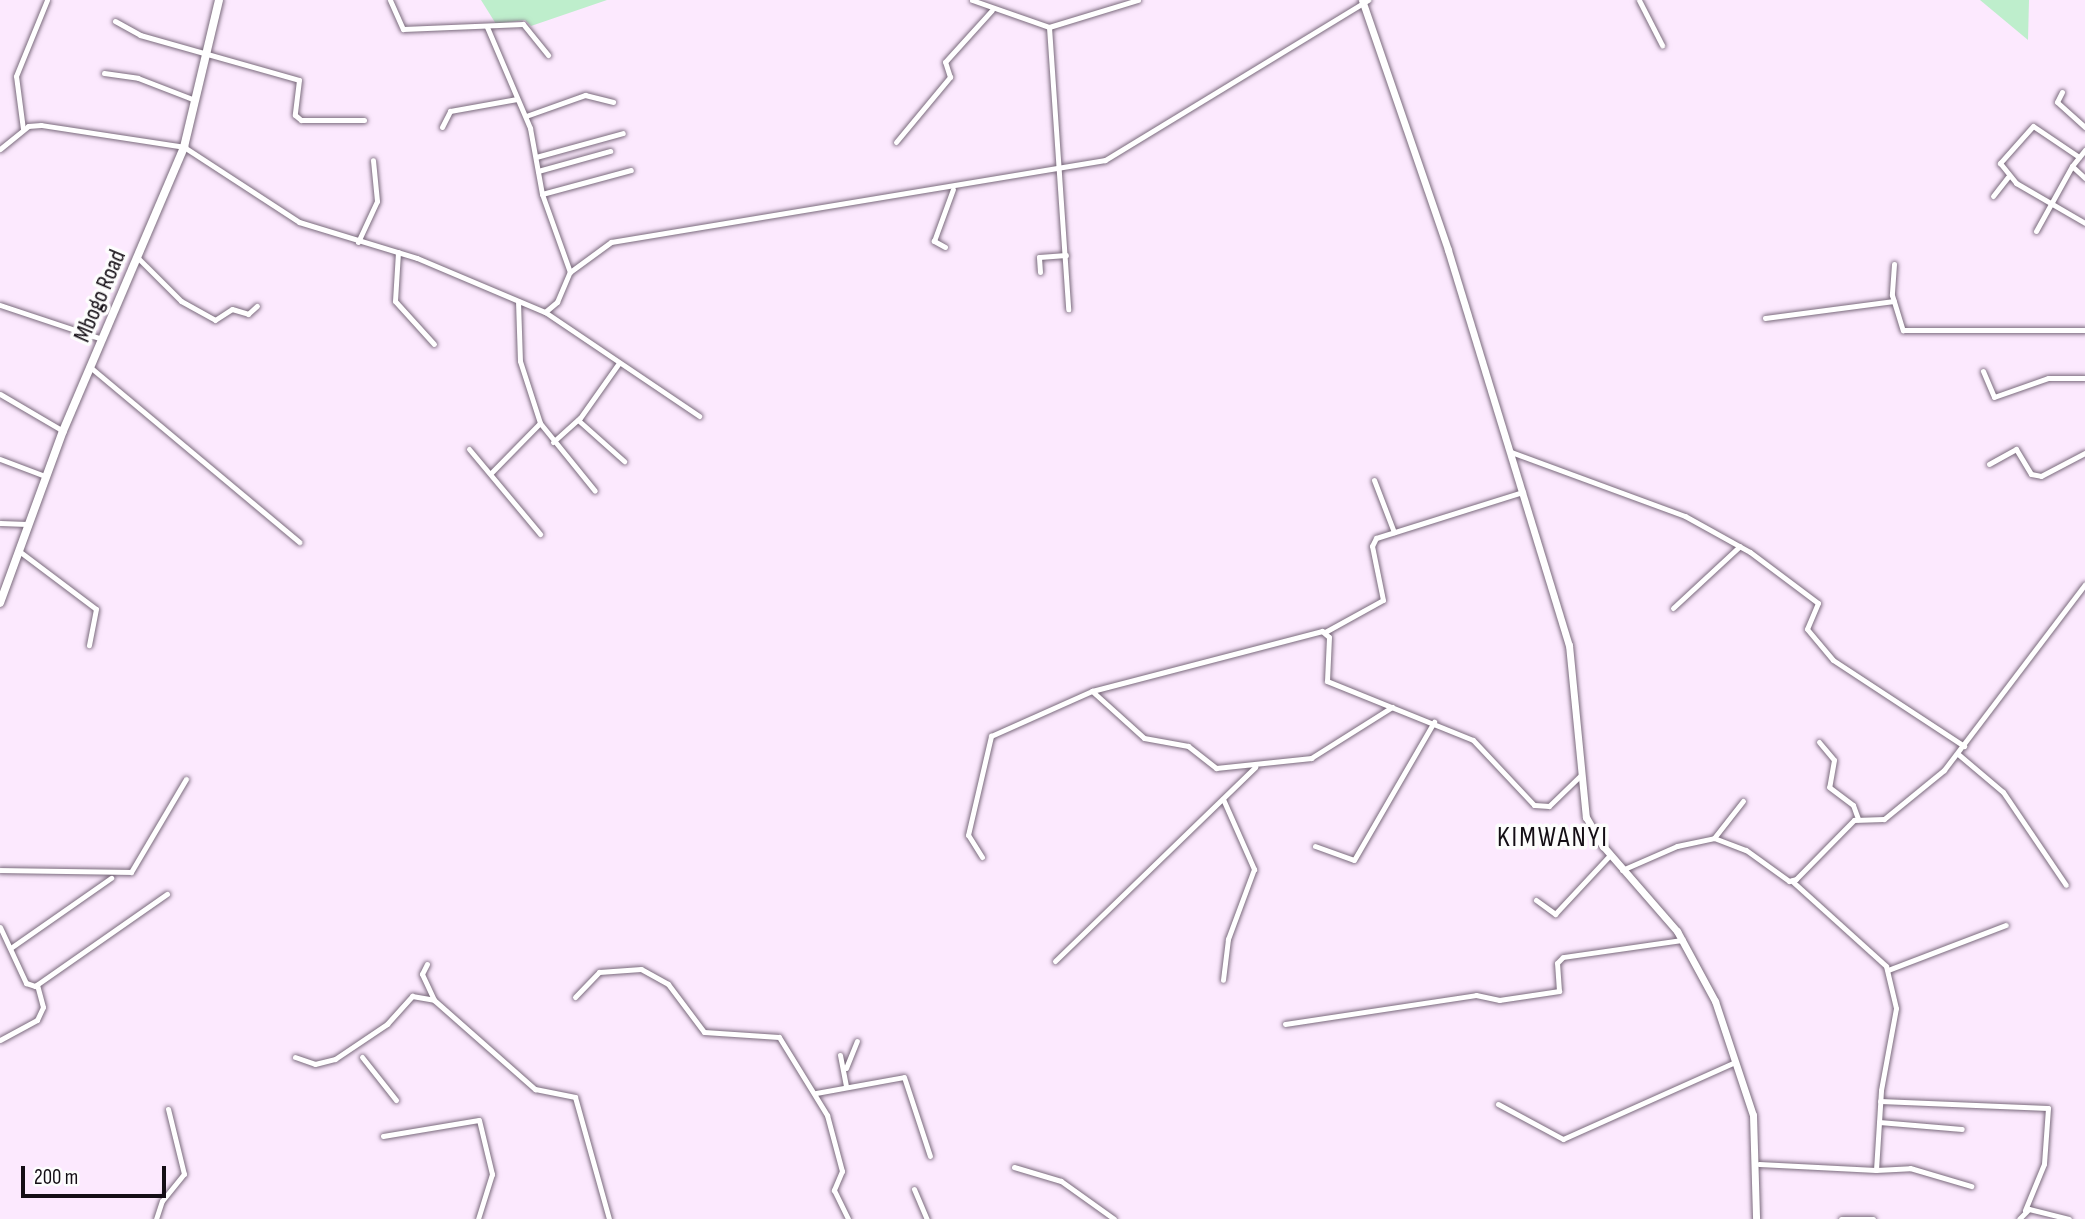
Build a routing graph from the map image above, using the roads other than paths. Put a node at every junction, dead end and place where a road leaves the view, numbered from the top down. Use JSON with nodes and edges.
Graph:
{"nodes":[{"id":1,"x":47,"y":0,"type":"edge"},
{"id":2,"x":219,"y":0,"type":"edge"},
{"id":3,"x":390,"y":0,"type":"edge"},
{"id":4,"x":972,"y":0,"type":"edge"},
{"id":5,"x":1138,"y":0,"type":"edge"},
{"id":6,"x":1639,"y":0,"type":"edge"},
{"id":7,"x":1364,"y":1,"type":"edge"},
{"id":8,"x":992,"y":10,"type":"junction"},
{"id":9,"x":115,"y":21,"type":"dead end"},
{"id":10,"x":487,"y":27,"type":"junction"},
{"id":11,"x":1049,"y":27,"type":"junction"},
{"id":12,"x":1662,"y":45,"type":"dead end"},
{"id":13,"x":208,"y":54,"type":"junction"},
{"id":14,"x":548,"y":55,"type":"dead end"},
{"id":15,"x":104,"y":74,"type":"dead end"},
{"id":16,"x":2062,"y":92,"type":"dead end"},
{"id":17,"x":517,"y":99,"type":"junction"},
{"id":18,"x":198,"y":102,"type":"junction"},
{"id":19,"x":613,"y":102,"type":"dead end"},
{"id":20,"x":526,"y":116,"type":"junction"},
{"id":21,"x":364,"y":120,"type":"dead end"},
{"id":22,"x":442,"y":127,"type":"dead end"},
{"id":23,"x":2085,"y":127,"type":"edge"},
{"id":24,"x":23,"y":129,"type":"junction"},
{"id":25,"x":623,"y":133,"type":"dead end"},
{"id":26,"x":896,"y":142,"type":"dead end"},
{"id":27,"x":184,"y":147,"type":"junction"},
{"id":28,"x":0,"y":149,"type":"edge"},
{"id":29,"x":2085,"y":150,"type":"edge"},
{"id":30,"x":610,"y":151,"type":"dead end"},
{"id":31,"x":536,"y":157,"type":"junction"},
{"id":32,"x":2078,"y":157,"type":"junction"},
{"id":33,"x":373,"y":160,"type":"dead end"},
{"id":34,"x":2072,"y":166,"type":"junction"},
{"id":35,"x":631,"y":170,"type":"dead end"},
{"id":36,"x":538,"y":172,"type":"junction"},
{"id":37,"x":1058,"y":173,"type":"junction"},
{"id":38,"x":2008,"y":177,"type":"junction"},
{"id":39,"x":2085,"y":178,"type":"edge"},
{"id":40,"x":953,"y":189,"type":"junction"},
{"id":41,"x":542,"y":194,"type":"junction"},
{"id":42,"x":1993,"y":196,"type":"dead end"},
{"id":43,"x":2053,"y":199,"type":"junction"},
{"id":44,"x":2085,"y":223,"type":"edge"},
{"id":45,"x":2036,"y":231,"type":"dead end"},
{"id":46,"x":358,"y":243,"type":"junction"},
{"id":47,"x":945,"y":247,"type":"dead end"},
{"id":48,"x":398,"y":252,"type":"junction"},
{"id":49,"x":1066,"y":255,"type":"junction"},
{"id":50,"x":137,"y":257,"type":"junction"},
{"id":51,"x":1894,"y":264,"type":"dead end"},
{"id":52,"x":570,"y":272,"type":"junction"},
{"id":53,"x":1040,"y":272,"type":"dead end"},
{"id":54,"x":518,"y":301,"type":"junction"},
{"id":55,"x":1894,"y":301,"type":"junction"},
{"id":56,"x":0,"y":304,"type":"edge"},
{"id":57,"x":257,"y":306,"type":"dead end"},
{"id":58,"x":1068,"y":309,"type":"dead end"},
{"id":59,"x":545,"y":312,"type":"junction"},
{"id":60,"x":1765,"y":318,"type":"dead end"},
{"id":61,"x":2085,"y":330,"type":"edge"},
{"id":62,"x":102,"y":339,"type":"junction"},
{"id":63,"x":434,"y":344,"type":"dead end"},
{"id":64,"x":619,"y":363,"type":"junction"},
{"id":65,"x":90,"y":367,"type":"junction"},
{"id":66,"x":1983,"y":371,"type":"dead end"},
{"id":67,"x":2085,"y":378,"type":"edge"},
{"id":68,"x":0,"y":394,"type":"edge"},
{"id":69,"x":699,"y":416,"type":"dead end"},
{"id":70,"x":578,"y":421,"type":"junction"},
{"id":71,"x":540,"y":423,"type":"junction"},
{"id":72,"x":63,"y":431,"type":"junction"},
{"id":73,"x":553,"y":442,"type":"junction"},
{"id":74,"x":469,"y":449,"type":"dead end"},
{"id":75,"x":1511,"y":452,"type":"junction"},
{"id":76,"x":2085,"y":453,"type":"edge"},
{"id":77,"x":0,"y":459,"type":"edge"},
{"id":78,"x":624,"y":461,"type":"dead end"},
{"id":79,"x":1989,"y":464,"type":"dead end"},
{"id":80,"x":491,"y":472,"type":"junction"},
{"id":81,"x":45,"y":476,"type":"junction"},
{"id":82,"x":1374,"y":480,"type":"dead end"},
{"id":83,"x":595,"y":491,"type":"dead end"},
{"id":84,"x":1523,"y":492,"type":"junction"},
{"id":85,"x":0,"y":523,"type":"edge"},
{"id":86,"x":27,"y":524,"type":"junction"},
{"id":87,"x":1394,"y":532,"type":"junction"},
{"id":88,"x":540,"y":534,"type":"dead end"},
{"id":89,"x":299,"y":542,"type":"dead end"},
{"id":90,"x":1740,"y":546,"type":"junction"},
{"id":91,"x":19,"y":551,"type":"junction"},
{"id":92,"x":2085,"y":584,"type":"edge"},
{"id":93,"x":0,"y":603,"type":"edge"},
{"id":94,"x":1674,"y":608,"type":"dead end"},
{"id":95,"x":1325,"y":632,"type":"junction"},
{"id":96,"x":89,"y":645,"type":"dead end"},
{"id":97,"x":1091,"y":691,"type":"junction"},
{"id":98,"x":1392,"y":707,"type":"junction"},
{"id":99,"x":1434,"y":722,"type":"junction"},
{"id":100,"x":1819,"y":741,"type":"dead end"},
{"id":101,"x":1964,"y":746,"type":"junction"},
{"id":102,"x":1958,"y":754,"type":"junction"},
{"id":103,"x":1255,"y":767,"type":"junction"},
{"id":104,"x":1580,"y":776,"type":"junction"},
{"id":105,"x":186,"y":779,"type":"dead end"},
{"id":106,"x":1223,"y":799,"type":"junction"},
{"id":107,"x":1743,"y":801,"type":"dead end"},
{"id":108,"x":1858,"y":819,"type":"junction"},
{"id":109,"x":1714,"y":838,"type":"junction"},
{"id":110,"x":1315,"y":846,"type":"dead end"},
{"id":111,"x":1610,"y":855,"type":"junction"},
{"id":112,"x":982,"y":857,"type":"dead end"},
{"id":113,"x":0,"y":870,"type":"edge"},
{"id":114,"x":1622,"y":870,"type":"junction"},
{"id":115,"x":111,"y":878,"type":"dead end"},
{"id":116,"x":1792,"y":881,"type":"junction"},
{"id":117,"x":2066,"y":885,"type":"dead end"},
{"id":118,"x":167,"y":894,"type":"dead end"},
{"id":119,"x":1536,"y":901,"type":"dead end"},
{"id":120,"x":2006,"y":925,"type":"dead end"},
{"id":121,"x":0,"y":928,"type":"edge"},
{"id":122,"x":1683,"y":940,"type":"junction"},
{"id":123,"x":12,"y":947,"type":"junction"},
{"id":124,"x":1055,"y":961,"type":"dead end"},
{"id":125,"x":427,"y":964,"type":"dead end"},
{"id":126,"x":1888,"y":970,"type":"junction"},
{"id":127,"x":1223,"y":981,"type":"dead end"},
{"id":128,"x":37,"y":985,"type":"junction"},
{"id":129,"x":575,"y":997,"type":"dead end"},
{"id":130,"x":434,"y":1000,"type":"junction"},
{"id":131,"x":1285,"y":1024,"type":"dead end"},
{"id":132,"x":0,"y":1041,"type":"edge"},
{"id":133,"x":857,"y":1041,"type":"dead end"},
{"id":134,"x":840,"y":1055,"type":"dead end"},
{"id":135,"x":295,"y":1057,"type":"dead end"},
{"id":136,"x":362,"y":1057,"type":"dead end"},
{"id":137,"x":1735,"y":1062,"type":"junction"},
{"id":138,"x":846,"y":1068,"type":"junction"},
{"id":139,"x":846,"y":1086,"type":"junction"},
{"id":140,"x":816,"y":1093,"type":"junction"},
{"id":141,"x":396,"y":1100,"type":"dead end"},
{"id":142,"x":1880,"y":1101,"type":"junction"},
{"id":143,"x":1497,"y":1104,"type":"dead end"},
{"id":144,"x":168,"y":1109,"type":"dead end"},
{"id":145,"x":1879,"y":1122,"type":"junction"},
{"id":146,"x":1962,"y":1129,"type":"dead end"},
{"id":147,"x":383,"y":1136,"type":"dead end"},
{"id":148,"x":930,"y":1156,"type":"dead end"},
{"id":149,"x":1759,"y":1164,"type":"junction"},
{"id":150,"x":1014,"y":1167,"type":"dead end"},
{"id":151,"x":1876,"y":1170,"type":"junction"},
{"id":152,"x":1971,"y":1186,"type":"dead end"},
{"id":153,"x":914,"y":1189,"type":"dead end"},
{"id":154,"x":2025,"y":1210,"type":"junction"},
{"id":155,"x":927,"y":1217,"type":"edge"},
{"id":156,"x":156,"y":1219,"type":"edge"},
{"id":157,"x":478,"y":1219,"type":"edge"},
{"id":158,"x":609,"y":1219,"type":"edge"},
{"id":159,"x":848,"y":1219,"type":"edge"},
{"id":160,"x":919,"y":1219,"type":"edge"},
{"id":161,"x":1114,"y":1219,"type":"edge"},
{"id":162,"x":1756,"y":1219,"type":"edge"},
{"id":163,"x":1841,"y":1219,"type":"edge"},
{"id":164,"x":1873,"y":1219,"type":"edge"},
{"id":165,"x":2019,"y":1219,"type":"edge"},
{"id":166,"x":2069,"y":1219,"type":"edge"}],
"edges":[{"from":1,"to":24,"type":"street"},
{"from":2,"to":13,"type":"main road","name":"Mbogo Road"},
{"from":3,"to":10,"type":"street"},
{"from":4,"to":8,"type":"street"},
{"from":5,"to":11,"type":"street"},
{"from":6,"to":12,"type":"street"},
{"from":7,"to":37,"type":"street"},
{"from":7,"to":75,"type":"street"},
{"from":8,"to":11,"type":"street"},
{"from":8,"to":26,"type":"street"},
{"from":9,"to":13,"type":"street"},
{"from":10,"to":14,"type":"street"},
{"from":10,"to":17,"type":"street"},
{"from":11,"to":37,"type":"street"},
{"from":13,"to":18,"type":"main road","name":"Mbogo Road"},
{"from":13,"to":21,"type":"street"},
{"from":15,"to":18,"type":"street"},
{"from":16,"to":23,"type":"street"},
{"from":17,"to":20,"type":"street"},
{"from":17,"to":22,"type":"street"},
{"from":18,"to":27,"type":"main road","name":"Mbogo Road"},
{"from":19,"to":20,"type":"street"},
{"from":20,"to":31,"type":"street"},
{"from":24,"to":27,"type":"street"},
{"from":24,"to":28,"type":"street"},
{"from":25,"to":31,"type":"street"},
{"from":27,"to":46,"type":"street"},
{"from":27,"to":50,"type":"main road","name":"Mbogo Road"},
{"from":29,"to":32,"type":"street"},
{"from":30,"to":36,"type":"street"},
{"from":31,"to":36,"type":"street"},
{"from":32,"to":34,"type":"street"},
{"from":32,"to":38,"type":"street"},
{"from":33,"to":46,"type":"street"},
{"from":34,"to":39,"type":"street"},
{"from":34,"to":43,"type":"street"},
{"from":35,"to":41,"type":"street"},
{"from":36,"to":41,"type":"street"},
{"from":37,"to":40,"type":"street"},
{"from":37,"to":49,"type":"street"},
{"from":38,"to":42,"type":"street"},
{"from":38,"to":43,"type":"street"},
{"from":40,"to":47,"type":"street"},
{"from":40,"to":52,"type":"street"},
{"from":41,"to":52,"type":"street"},
{"from":43,"to":44,"type":"street"},
{"from":43,"to":45,"type":"street"},
{"from":46,"to":48,"type":"street"},
{"from":48,"to":54,"type":"street"},
{"from":48,"to":63,"type":"street"},
{"from":49,"to":53,"type":"street"},
{"from":49,"to":58,"type":"street"},
{"from":50,"to":57,"type":"street"},
{"from":50,"to":62,"type":"main road","name":"Mbogo Road"},
{"from":51,"to":55,"type":"street"},
{"from":52,"to":59,"type":"street"},
{"from":54,"to":59,"type":"street"},
{"from":54,"to":71,"type":"street"},
{"from":55,"to":60,"type":"street"},
{"from":55,"to":61,"type":"street"},
{"from":56,"to":62,"type":"street"},
{"from":59,"to":64,"type":"street"},
{"from":62,"to":65,"type":"main road","name":"Mbogo Road"},
{"from":64,"to":69,"type":"street"},
{"from":64,"to":70,"type":"street"},
{"from":65,"to":72,"type":"main road","name":"Mbogo Road"},
{"from":65,"to":89,"type":"street"},
{"from":66,"to":67,"type":"street"},
{"from":68,"to":72,"type":"street"},
{"from":70,"to":73,"type":"street"},
{"from":70,"to":78,"type":"street"},
{"from":71,"to":73,"type":"street"},
{"from":71,"to":80,"type":"street"},
{"from":72,"to":81,"type":"main road","name":"Mbogo Road"},
{"from":73,"to":83,"type":"street"},
{"from":74,"to":80,"type":"street"},
{"from":75,"to":84,"type":"street"},
{"from":75,"to":90,"type":"street"},
{"from":76,"to":79,"type":"street"},
{"from":77,"to":81,"type":"street"},
{"from":80,"to":88,"type":"street"},
{"from":81,"to":86,"type":"main road","name":"Mbogo Road"},
{"from":82,"to":87,"type":"street"},
{"from":84,"to":87,"type":"street"},
{"from":84,"to":104,"type":"street"},
{"from":85,"to":86,"type":"street"},
{"from":86,"to":91,"type":"main road","name":"Mbogo Road"},
{"from":87,"to":95,"type":"street"},
{"from":90,"to":94,"type":"street"},
{"from":90,"to":101,"type":"street"},
{"from":91,"to":93,"type":"main road","name":"Mbogo Road"},
{"from":91,"to":96,"type":"street"},
{"from":92,"to":101,"type":"street"},
{"from":95,"to":97,"type":"street"},
{"from":95,"to":98,"type":"street"},
{"from":97,"to":103,"type":"street"},
{"from":97,"to":112,"type":"street"},
{"from":98,"to":99,"type":"street"},
{"from":98,"to":103,"type":"street"},
{"from":99,"to":104,"type":"street"},
{"from":99,"to":110,"type":"street"},
{"from":100,"to":108,"type":"street"},
{"from":101,"to":102,"type":"street"},
{"from":102,"to":108,"type":"street"},
{"from":102,"to":117,"type":"street"},
{"from":103,"to":106,"type":"street"},
{"from":104,"to":111,"type":"street"},
{"from":105,"to":113,"type":"street"},
{"from":106,"to":124,"type":"street"},
{"from":106,"to":127,"type":"street"},
{"from":107,"to":109,"type":"street"},
{"from":108,"to":116,"type":"street"},
{"from":109,"to":114,"type":"street"},
{"from":109,"to":116,"type":"street"},
{"from":111,"to":114,"type":"street"},
{"from":111,"to":119,"type":"street"},
{"from":114,"to":122,"type":"street"},
{"from":115,"to":123,"type":"street"},
{"from":116,"to":126,"type":"street"},
{"from":118,"to":128,"type":"street"},
{"from":120,"to":126,"type":"street"},
{"from":121,"to":123,"type":"street"},
{"from":122,"to":131,"type":"street"},
{"from":122,"to":137,"type":"street"},
{"from":123,"to":128,"type":"street"},
{"from":125,"to":130,"type":"street"},
{"from":126,"to":142,"type":"street"},
{"from":128,"to":132,"type":"street"},
{"from":129,"to":140,"type":"street"},
{"from":130,"to":135,"type":"street"},
{"from":130,"to":158,"type":"street"},
{"from":133,"to":138,"type":"street"},
{"from":134,"to":138,"type":"street"},
{"from":136,"to":141,"type":"street"},
{"from":137,"to":143,"type":"street"},
{"from":137,"to":149,"type":"street"},
{"from":138,"to":139,"type":"street"},
{"from":139,"to":140,"type":"street"},
{"from":139,"to":148,"type":"street"},
{"from":140,"to":159,"type":"street"},
{"from":142,"to":145,"type":"street"},
{"from":142,"to":154,"type":"street"},
{"from":144,"to":156,"type":"street"},
{"from":145,"to":146,"type":"street"},
{"from":145,"to":151,"type":"street"},
{"from":147,"to":157,"type":"street"},
{"from":149,"to":151,"type":"street"},
{"from":149,"to":162,"type":"street"},
{"from":150,"to":161,"type":"street"},
{"from":151,"to":152,"type":"street"},
{"from":153,"to":155,"type":"street"},
{"from":154,"to":165,"type":"street"},
{"from":154,"to":166,"type":"street"},
{"from":155,"to":160,"type":"street"},
{"from":163,"to":164,"type":"street"}]}
